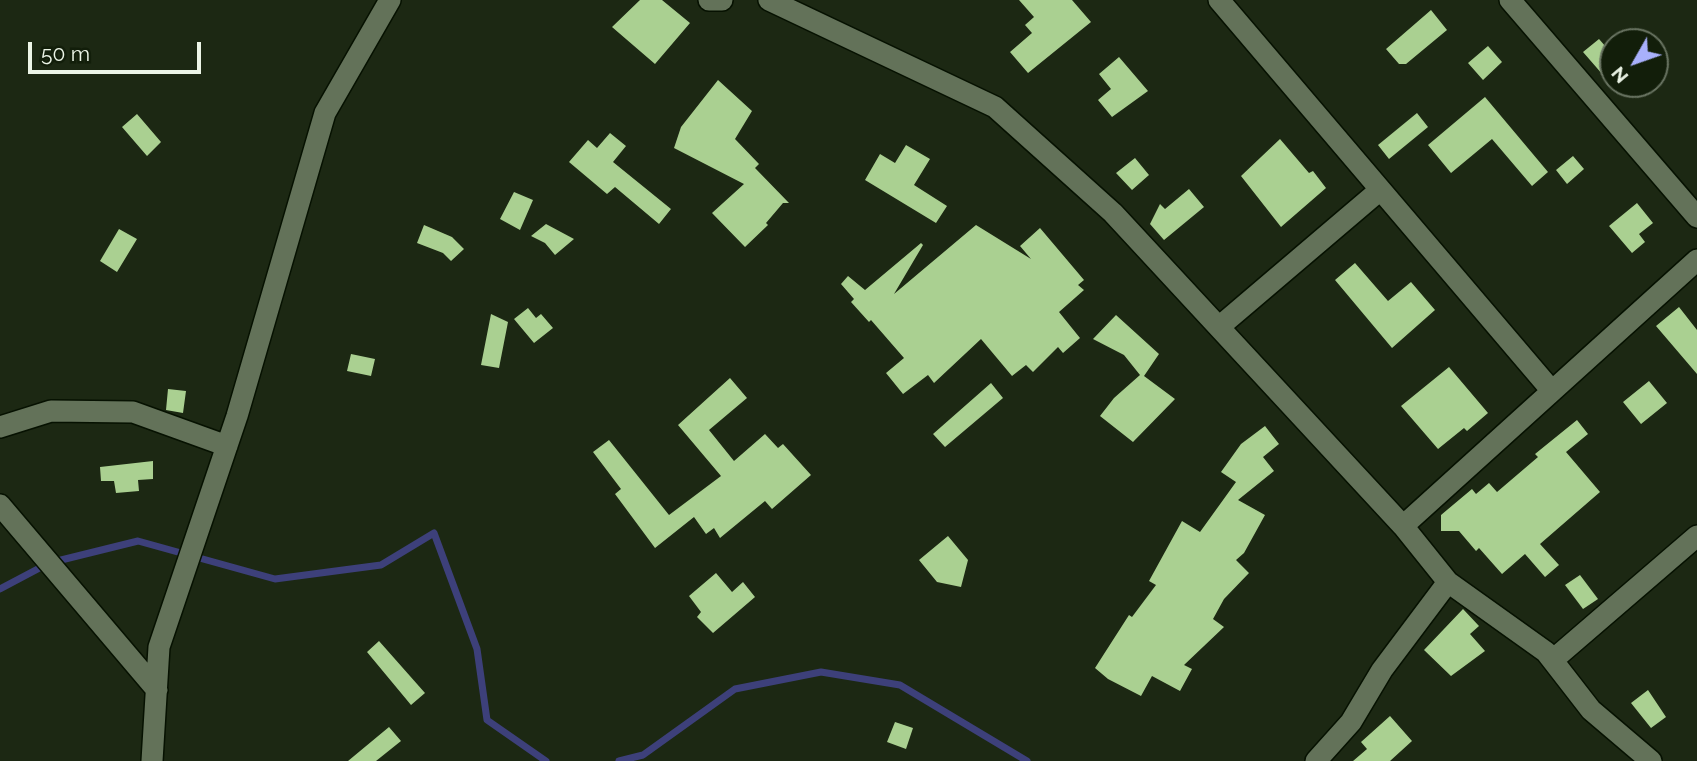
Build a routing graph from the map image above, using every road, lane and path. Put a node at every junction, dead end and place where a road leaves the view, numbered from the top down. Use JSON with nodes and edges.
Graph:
{"nodes":[{"id":1,"x":390,"y":0,"type":"edge"},
{"id":2,"x":709,"y":0,"type":"edge"},
{"id":3,"x":722,"y":0,"type":"edge"},
{"id":4,"x":769,"y":0,"type":"edge"},
{"id":5,"x":1219,"y":0,"type":"edge"},
{"id":6,"x":1510,"y":0,"type":"edge"},
{"id":7,"x":1380,"y":190,"type":"junction"},
{"id":8,"x":1697,"y":217,"type":"edge"},
{"id":9,"x":1697,"y":260,"type":"edge"},
{"id":10,"x":1219,"y":327,"type":"junction"},
{"id":11,"x":1552,"y":391,"type":"junction"},
{"id":12,"x":0,"y":426,"type":"edge"},
{"id":13,"x":227,"y":446,"type":"junction"},
{"id":14,"x":0,"y":505,"type":"edge"},
{"id":15,"x":1403,"y":526,"type":"junction"},
{"id":16,"x":1697,"y":536,"type":"edge"},
{"id":17,"x":1448,"y":582,"type":"junction"},
{"id":18,"x":1553,"y":659,"type":"junction"},
{"id":19,"x":157,"y":690,"type":"junction"},
{"id":20,"x":152,"y":761,"type":"edge"},
{"id":21,"x":1316,"y":761,"type":"edge"},
{"id":22,"x":1651,"y":761,"type":"edge"}],
"edges":[{"from":1,"to":13,"type":"street"},
{"from":2,"to":3,"type":"street"},
{"from":4,"to":10,"type":"street"},
{"from":5,"to":7,"type":"street"},
{"from":6,"to":8,"type":"street"},
{"from":7,"to":10,"type":"street"},
{"from":7,"to":11,"type":"street"},
{"from":9,"to":11,"type":"street"},
{"from":10,"to":15,"type":"street"},
{"from":11,"to":15,"type":"street"},
{"from":12,"to":13,"type":"street"},
{"from":13,"to":19,"type":"street"},
{"from":14,"to":19,"type":"street"},
{"from":15,"to":17,"type":"street"},
{"from":16,"to":18,"type":"street"},
{"from":17,"to":18,"type":"street"},
{"from":17,"to":21,"type":"street"},
{"from":18,"to":22,"type":"street"},
{"from":19,"to":20,"type":"street"}]}
